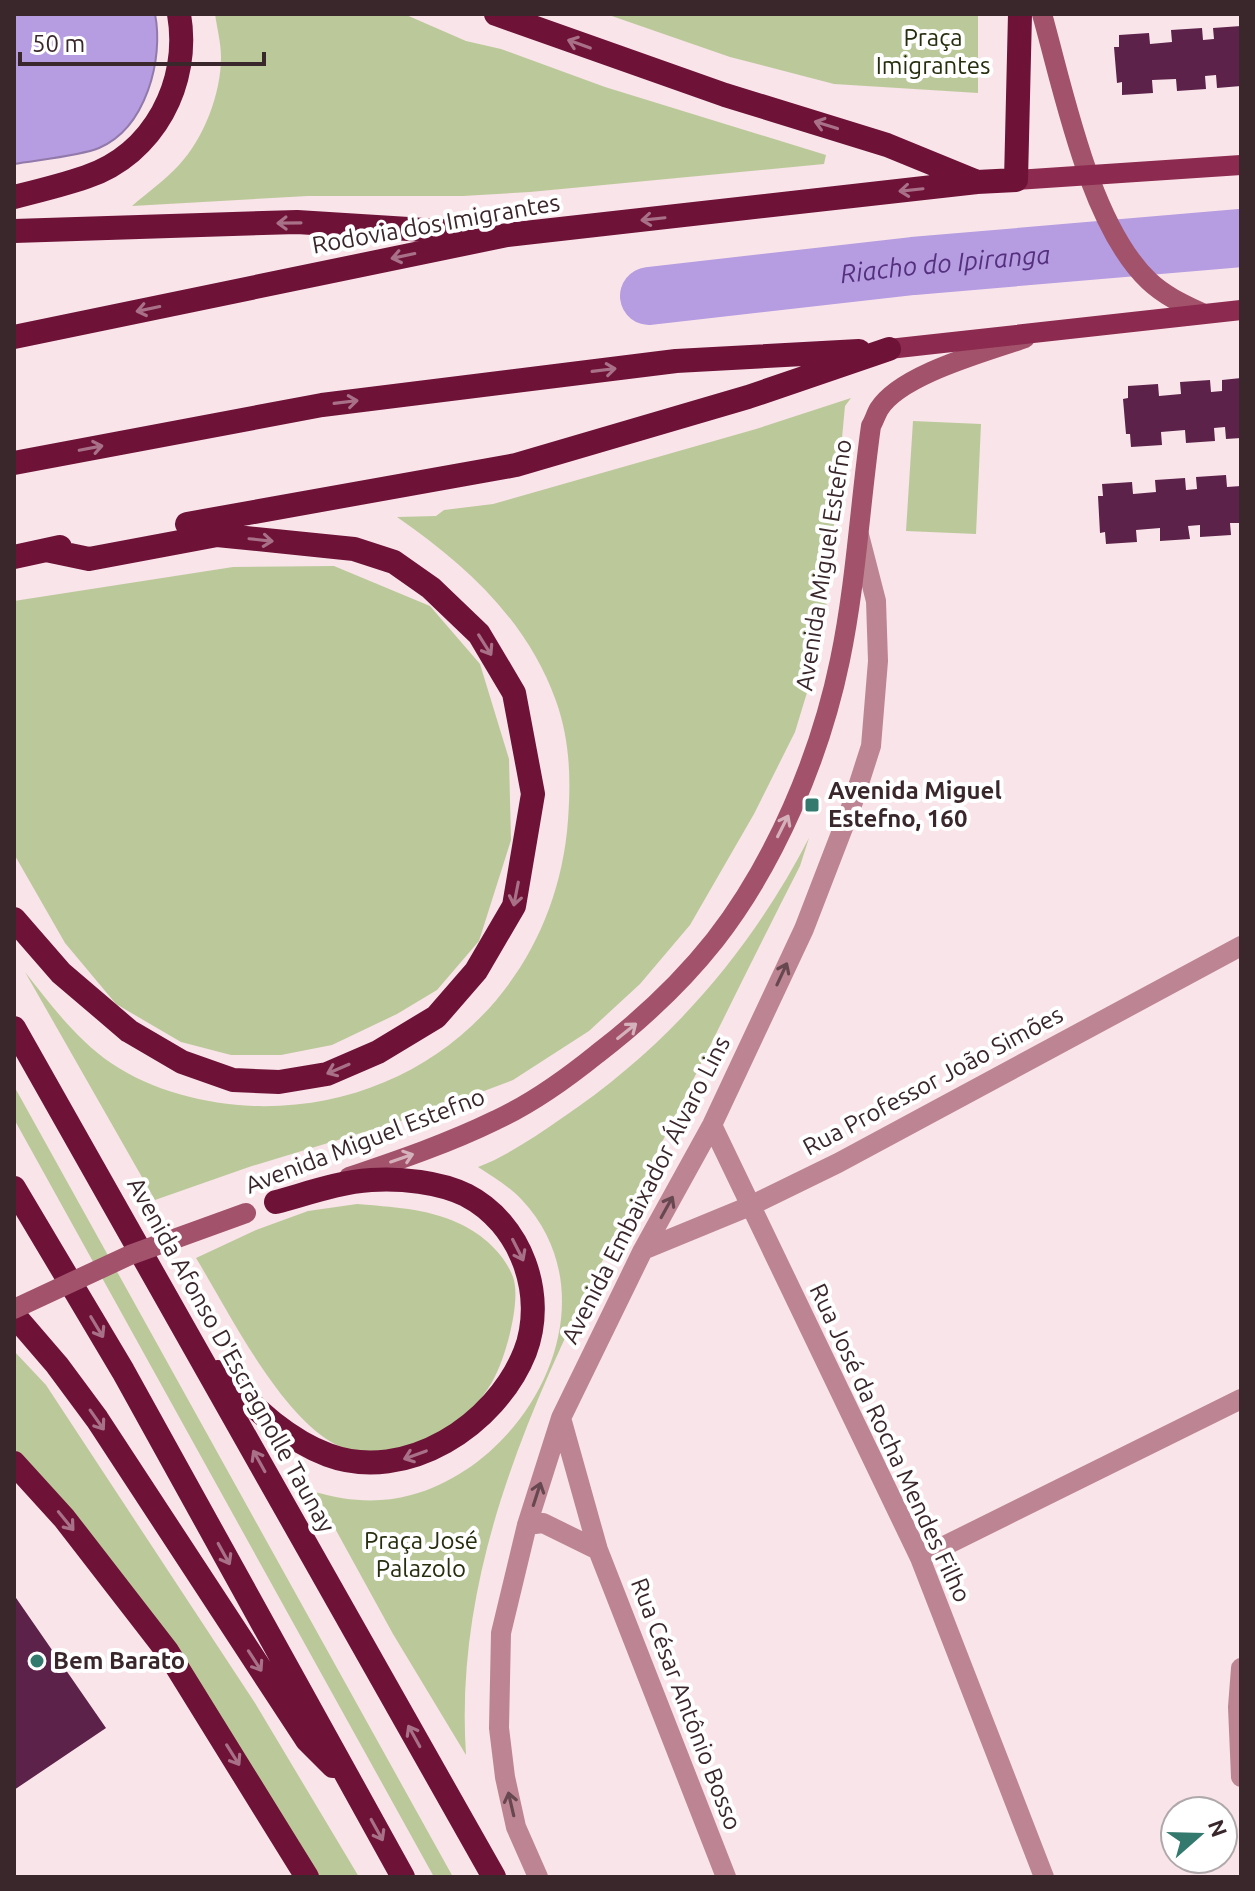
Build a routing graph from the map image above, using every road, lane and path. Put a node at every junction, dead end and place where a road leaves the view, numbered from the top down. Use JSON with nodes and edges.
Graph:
{"nodes":[{"id":1,"x":179,"y":14,"type":"edge"},
{"id":2,"x":496,"y":14,"type":"edge"},
{"id":3,"x":1020,"y":14,"type":"edge"},
{"id":4,"x":1042,"y":14,"type":"edge"},
{"id":5,"x":1241,"y":165,"type":"edge"},
{"id":6,"x":1087,"y":174,"type":"junction"},
{"id":7,"x":1016,"y":180,"type":"junction"},
{"id":8,"x":977,"y":182,"type":"junction"},
{"id":9,"x":14,"y":197,"type":"edge"},
{"id":10,"x":14,"y":231,"type":"edge"},
{"id":11,"x":507,"y":235,"type":"junction"},
{"id":12,"x":1241,"y":310,"type":"edge"},
{"id":13,"x":1202,"y":313,"type":"junction"},
{"id":14,"x":1036,"y":333,"type":"junction"},
{"id":15,"x":14,"y":337,"type":"edge"},
{"id":16,"x":889,"y":349,"type":"junction"},
{"id":17,"x":14,"y":463,"type":"edge"},
{"id":18,"x":858,"y":532,"type":"junction"},
{"id":19,"x":46,"y":550,"type":"junction"},
{"id":20,"x":14,"y":557,"type":"edge"},
{"id":21,"x":14,"y":919,"type":"edge"},
{"id":22,"x":1241,"y":946,"type":"edge"},
{"id":23,"x":14,"y":1028,"type":"edge"},
{"id":24,"x":712,"y":1125,"type":"junction"},
{"id":25,"x":14,"y":1188,"type":"edge"},
{"id":26,"x":276,"y":1202,"type":"junction"},
{"id":27,"x":750,"y":1206,"type":"junction"},
{"id":28,"x":643,"y":1250,"type":"junction"},
{"id":29,"x":14,"y":1309,"type":"edge"},
{"id":30,"x":14,"y":1315,"type":"edge"},
{"id":31,"x":197,"y":1352,"type":"junction"},
{"id":32,"x":1241,"y":1399,"type":"edge"},
{"id":33,"x":561,"y":1418,"type":"junction"},
{"id":34,"x":14,"y":1463,"type":"edge"},
{"id":35,"x":527,"y":1525,"type":"junction"},
{"id":36,"x":598,"y":1550,"type":"junction"},
{"id":37,"x":920,"y":1558,"type":"junction"},
{"id":38,"x":1241,"y":1668,"type":"edge"},
{"id":39,"x":1241,"y":1777,"type":"edge"},
{"id":40,"x":351,"y":1783,"type":"junction"},
{"id":41,"x":307,"y":1877,"type":"edge"},
{"id":42,"x":403,"y":1877,"type":"edge"},
{"id":43,"x":494,"y":1877,"type":"edge"},
{"id":44,"x":538,"y":1877,"type":"edge"},
{"id":45,"x":726,"y":1877,"type":"edge"},
{"id":46,"x":1044,"y":1877,"type":"edge"}],
"edges":[{"from":1,"to":9,"type":"highway"},
{"from":8,"to":2,"type":"highway","one_way":true},
{"from":3,"to":7,"type":"highway"},
{"from":4,"to":6,"type":"main road"},
{"from":5,"to":6,"type":"main road"},
{"from":6,"to":7,"type":"main road"},
{"from":6,"to":13,"type":"main road"},
{"from":7,"to":8,"type":"highway","name":"Rodovia dos Imigrantes"},
{"from":8,"to":11,"type":"highway","name":"Rodovia dos Imigrantes","one_way":true},
{"from":11,"to":10,"type":"highway","one_way":true},
{"from":11,"to":15,"type":"highway","name":"Rodovia dos Imigrantes","one_way":true},
{"from":12,"to":13,"type":"main road"},
{"from":13,"to":14,"type":"main road"},
{"from":14,"to":16,"type":"main road"},
{"from":14,"to":18,"type":"main road","name":"Avenida Miguel Estefno"},
{"from":17,"to":16,"type":"highway","one_way":true},
{"from":16,"to":19,"type":"highway"},
{"from":24,"to":18,"type":"street","name":"Avenida Embaixador Álvaro Lins","one_way":true},
{"from":26,"to":18,"type":"main road","name":"Avenida Miguel Estefno","one_way":true},
{"from":19,"to":20,"type":"highway"},
{"from":19,"to":21,"type":"highway","one_way":true},
{"from":22,"to":27,"type":"street","name":"Rua Professor João Simões"},
{"from":23,"to":31,"type":"highway","name":"Avenida Afonso D'Escragnolle Taunay"},
{"from":24,"to":27,"type":"street","name":"Rua José da Rocha Mendes Filho"},
{"from":28,"to":24,"type":"street","name":"Avenida Embaixador Álvaro Lins","one_way":true},
{"from":25,"to":40,"type":"highway","one_way":true},
{"from":26,"to":29,"type":"main road","name":"Avenida Miguel Estefno","bridge":true},
{"from":26,"to":31,"type":"highway","one_way":true},
{"from":27,"to":28,"type":"street","name":"Rua Professor João Simões"},
{"from":27,"to":37,"type":"street","name":"Rua José da Rocha Mendes Filho"},
{"from":28,"to":33,"type":"street","name":"Avenida Embaixador Álvaro Lins"},
{"from":30,"to":40,"type":"highway","one_way":true},
{"from":43,"to":31,"type":"highway","name":"Avenida Afonso D'Escragnolle Taunay","one_way":true},
{"from":32,"to":37,"type":"street"},
{"from":35,"to":33,"type":"street","name":"Avenida Embaixador Álvaro Lins","one_way":true},
{"from":33,"to":36,"type":"street","name":"Rua César Antônio Bosso"},
{"from":34,"to":41,"type":"highway","one_way":true},
{"from":35,"to":36,"type":"street"},
{"from":44,"to":35,"type":"street","name":"Avenida Embaixador Álvaro Lins","one_way":true},
{"from":36,"to":45,"type":"street","name":"Rua César Antônio Bosso"},
{"from":37,"to":46,"type":"street","name":"Rua José da Rocha Mendes Filho"},
{"from":38,"to":39,"type":"street"},
{"from":40,"to":42,"type":"highway","one_way":true}]}
